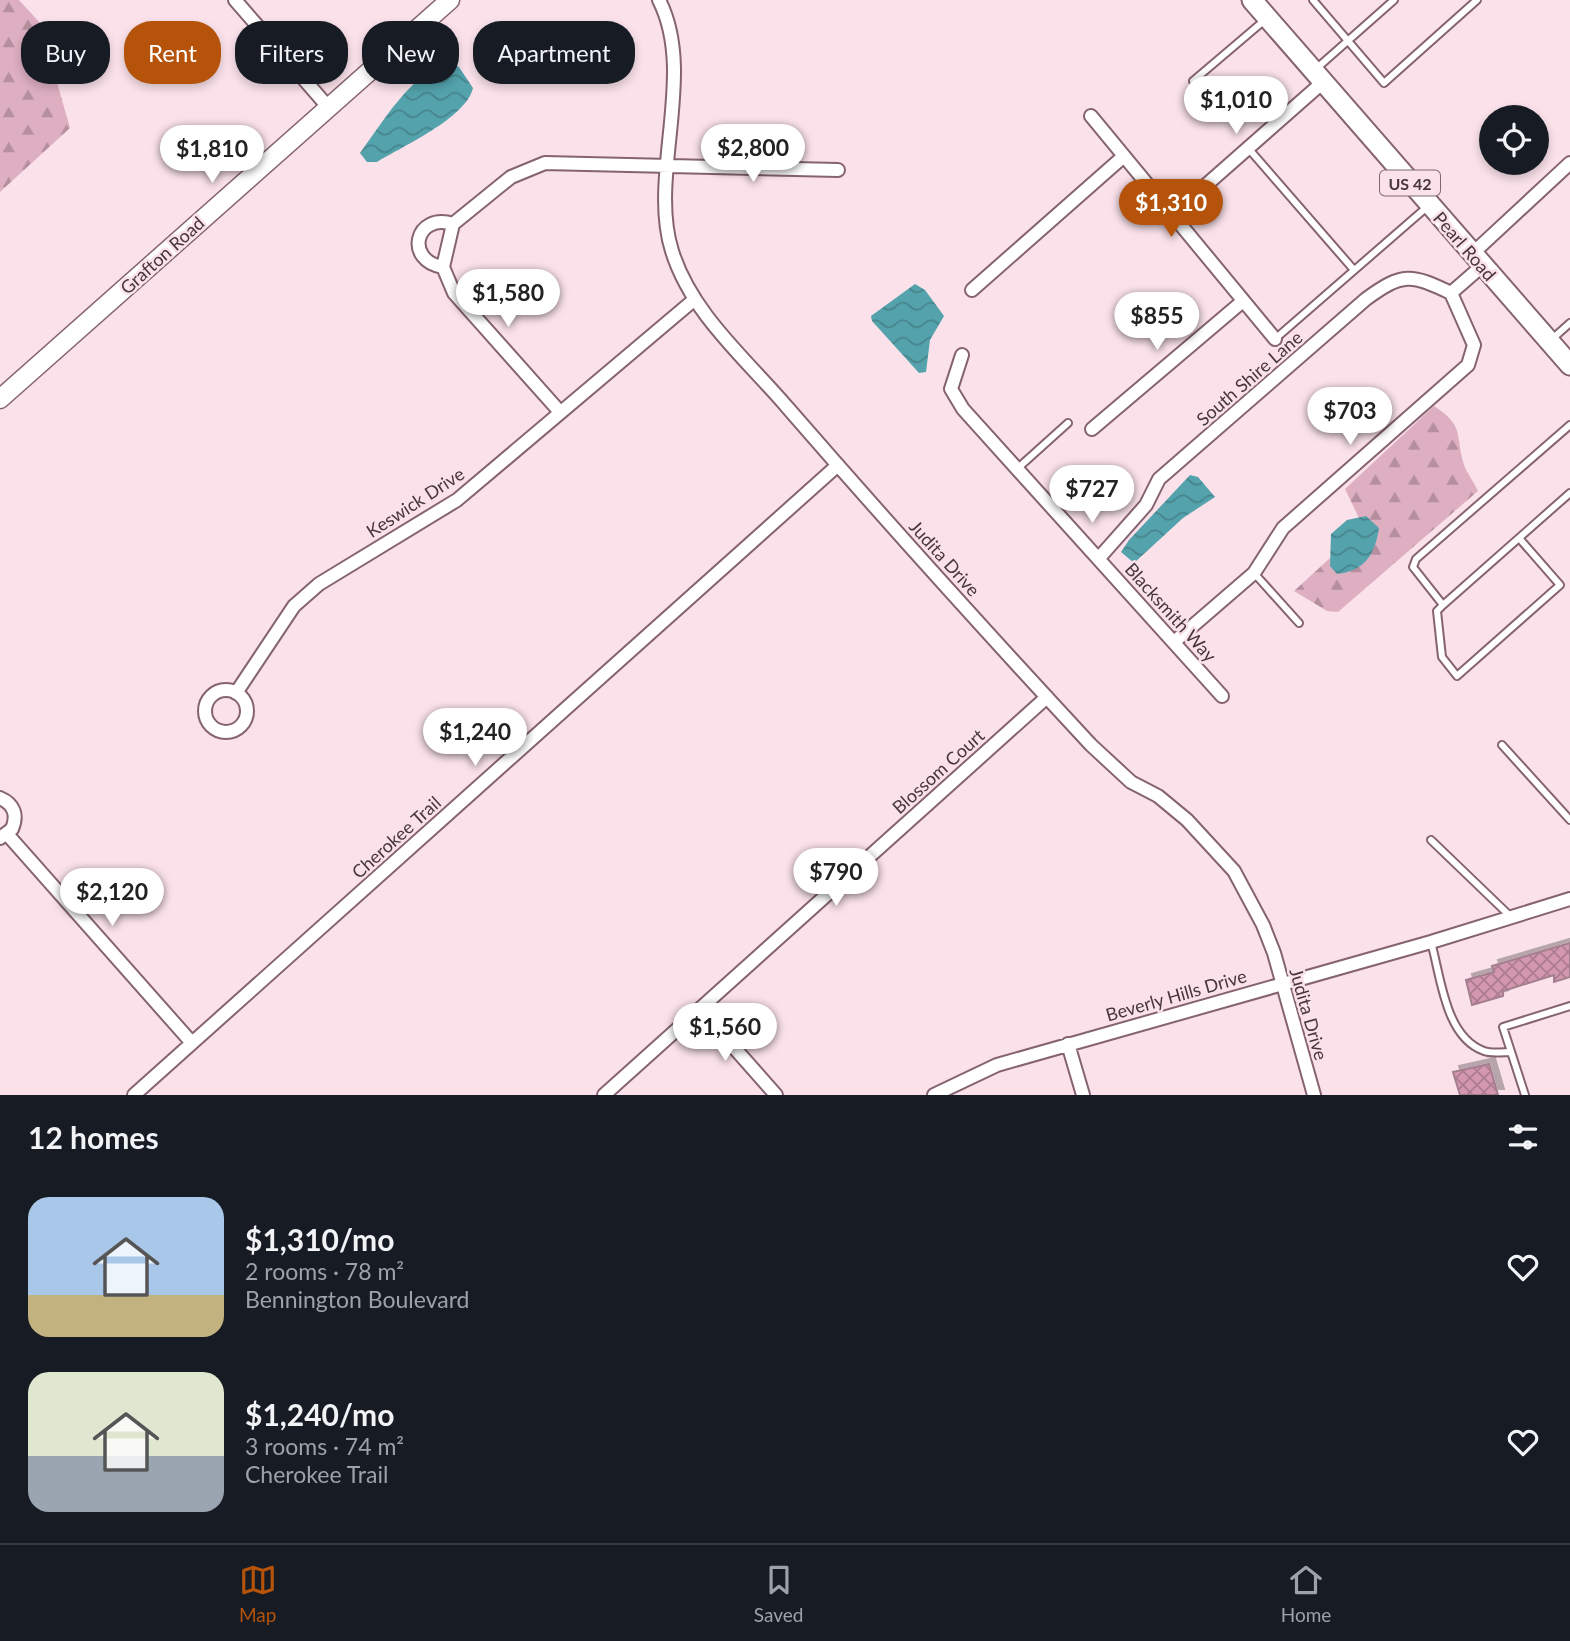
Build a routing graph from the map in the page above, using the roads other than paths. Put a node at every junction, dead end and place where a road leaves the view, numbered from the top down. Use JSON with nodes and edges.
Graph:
{"nodes":[{"id":1,"x":234,"y":0,"type":"edge"},
{"id":2,"x":450,"y":0,"type":"edge"},
{"id":3,"x":659,"y":0,"type":"edge"},
{"id":4,"x":1252,"y":0,"type":"edge"},
{"id":5,"x":1313,"y":0,"type":"edge"},
{"id":6,"x":1394,"y":0,"type":"edge"},
{"id":7,"x":1477,"y":0,"type":"edge"},
{"id":8,"x":1267,"y":18,"type":"junction"},
{"id":9,"x":1348,"y":42,"type":"junction"},
{"id":10,"x":1317,"y":77,"type":"junction"},
{"id":11,"x":1193,"y":81,"type":"dead end"},
{"id":12,"x":329,"y":108,"type":"junction"},
{"id":13,"x":1091,"y":116,"type":"dead end"},
{"id":14,"x":1248,"y":148,"type":"junction"},
{"id":15,"x":1124,"y":156,"type":"junction"},
{"id":16,"x":1570,"y":163,"type":"edge"},
{"id":17,"x":668,"y":164,"type":"junction"},
{"id":18,"x":838,"y":170,"type":"dead end"},
{"id":19,"x":1429,"y":205,"type":"junction"},
{"id":20,"x":1172,"y":215,"type":"junction"},
{"id":21,"x":453,"y":224,"type":"junction"},
{"id":22,"x":1477,"y":260,"type":"junction"},
{"id":23,"x":443,"y":267,"type":"junction"},
{"id":24,"x":1354,"y":270,"type":"junction"},
{"id":25,"x":972,"y":290,"type":"dead end"},
{"id":26,"x":1451,"y":293,"type":"junction"},
{"id":27,"x":695,"y":299,"type":"junction"},
{"id":28,"x":1243,"y":301,"type":"junction"},
{"id":29,"x":1570,"y":323,"type":"edge"},
{"id":30,"x":1275,"y":339,"type":"joint"},
{"id":31,"x":1549,"y":341,"type":"junction"},
{"id":32,"x":962,"y":355,"type":"dead end"},
{"id":33,"x":1570,"y":365,"type":"edge"},
{"id":34,"x":0,"y":399,"type":"edge"},
{"id":35,"x":560,"y":412,"type":"junction"},
{"id":36,"x":1068,"y":423,"type":"dead end"},
{"id":37,"x":1570,"y":425,"type":"edge"},
{"id":38,"x":1092,"y":429,"type":"dead end"},
{"id":39,"x":838,"y":465,"type":"junction"},
{"id":40,"x":1018,"y":468,"type":"junction"},
{"id":41,"x":1570,"y":493,"type":"edge"},
{"id":42,"x":1519,"y":538,"type":"junction"},
{"id":43,"x":1099,"y":558,"type":"junction"},
{"id":44,"x":1254,"y":573,"type":"junction"},
{"id":45,"x":1443,"y":605,"type":"junction"},
{"id":46,"x":1299,"y":623,"type":"dead end"},
{"id":47,"x":1174,"y":642,"type":"junction"},
{"id":48,"x":236,"y":693,"type":"dead end"},
{"id":49,"x":1222,"y":696,"type":"dead end"},
{"id":50,"x":1047,"y":697,"type":"junction"},
{"id":51,"x":1502,"y":745,"type":"dead end"},
{"id":52,"x":0,"y":798,"type":"edge"},
{"id":53,"x":1570,"y":820,"type":"edge"},
{"id":54,"x":4,"y":836,"type":"edge"},
{"id":55,"x":1431,"y":840,"type":"dead end"},
{"id":56,"x":1570,"y":899,"type":"edge"},
{"id":57,"x":1511,"y":918,"type":"junction"},
{"id":58,"x":1431,"y":942,"type":"junction"},
{"id":59,"x":1282,"y":984,"type":"junction"},
{"id":60,"x":1570,"y":1006,"type":"edge"},
{"id":61,"x":700,"y":1009,"type":"junction"},
{"id":62,"x":192,"y":1044,"type":"junction"},
{"id":63,"x":1068,"y":1044,"type":"junction"},
{"id":64,"x":1511,"y":1052,"type":"junction"},
{"id":65,"x":134,"y":1095,"type":"edge"},
{"id":66,"x":604,"y":1095,"type":"edge"},
{"id":67,"x":776,"y":1095,"type":"edge"},
{"id":68,"x":934,"y":1095,"type":"edge"},
{"id":69,"x":1083,"y":1095,"type":"edge"},
{"id":70,"x":1314,"y":1095,"type":"edge"},
{"id":71,"x":1525,"y":1095,"type":"edge"}],
"edges":[{"from":1,"to":12,"type":"street"},
{"from":2,"to":12,"type":"street","name":"Grafton Road"},
{"from":3,"to":17,"type":"street","name":"Judita Drive"},
{"from":4,"to":8,"type":"main road","name":"Pearl Road","number":"US 42"},
{"from":5,"to":9,"type":"lane"},
{"from":6,"to":9,"type":"lane"},
{"from":7,"to":9,"type":"lane"},
{"from":8,"to":10,"type":"main road","name":"Pearl Road","number":"US 42"},
{"from":8,"to":11,"type":"lane"},
{"from":9,"to":10,"type":"lane"},
{"from":10,"to":14,"type":"street"},
{"from":10,"to":19,"type":"main road","name":"Pearl Road","number":"US 42"},
{"from":12,"to":34,"type":"street","name":"Grafton Road"},
{"from":13,"to":15,"type":"street"},
{"from":14,"to":20,"type":"street"},
{"from":14,"to":24,"type":"lane"},
{"from":15,"to":20,"type":"street"},
{"from":15,"to":25,"type":"street"},
{"from":16,"to":22,"type":"street"},
{"from":17,"to":18,"type":"street"},
{"from":17,"to":21,"type":"street"},
{"from":17,"to":27,"type":"street","name":"Judita Drive"},
{"from":19,"to":22,"type":"main road","name":"Pearl Road","number":"US 42"},
{"from":19,"to":24,"type":"lane"},
{"from":20,"to":28,"type":"street"},
{"from":21,"to":23,"type":"street"},
{"from":21,"to":23,"type":"street"},
{"from":22,"to":26,"type":"street"},
{"from":22,"to":31,"type":"main road","name":"Pearl Road","number":"US 42"},
{"from":23,"to":35,"type":"street"},
{"from":24,"to":30,"type":"lane"},
{"from":26,"to":43,"type":"street","name":"South Shire Lane"},
{"from":26,"to":44,"type":"street"},
{"from":27,"to":35,"type":"street","name":"Keswick Drive"},
{"from":27,"to":39,"type":"street","name":"Judita Drive"},
{"from":28,"to":30,"type":"street"},
{"from":28,"to":38,"type":"street"},
{"from":29,"to":31,"type":"lane"},
{"from":31,"to":33,"type":"main road","name":"Pearl Road","number":"US 42"},
{"from":32,"to":40,"type":"street","name":"Blacksmith Way"},
{"from":35,"to":48,"type":"street","name":"Keswick Drive"},
{"from":36,"to":40,"type":"lane"},
{"from":37,"to":45,"type":"lane"},
{"from":39,"to":50,"type":"street","name":"Judita Drive"},
{"from":39,"to":62,"type":"street","name":"Cherokee Trail"},
{"from":40,"to":43,"type":"street","name":"Blacksmith Way"},
{"from":41,"to":42,"type":"lane"},
{"from":42,"to":45,"type":"lane"},
{"from":42,"to":45,"type":"lane"},
{"from":43,"to":47,"type":"street","name":"Blacksmith Way"},
{"from":44,"to":46,"type":"lane"},
{"from":44,"to":47,"type":"street"},
{"from":47,"to":49,"type":"street","name":"Blacksmith Way"},
{"from":50,"to":59,"type":"street","name":"Judita Drive"},
{"from":50,"to":61,"type":"street","name":"Blossom Court"},
{"from":51,"to":53,"type":"lane"},
{"from":52,"to":54,"type":"street"},
{"from":54,"to":62,"type":"street"},
{"from":55,"to":57,"type":"lane"},
{"from":56,"to":57,"type":"street","name":"Beverly Hills Drive"},
{"from":57,"to":58,"type":"street","name":"Beverly Hills Drive"},
{"from":58,"to":59,"type":"street","name":"Beverly Hills Drive"},
{"from":58,"to":64,"type":"lane"},
{"from":59,"to":63,"type":"street","name":"Beverly Hills Drive"},
{"from":59,"to":70,"type":"street","name":"Judita Drive"},
{"from":60,"to":64,"type":"lane"},
{"from":61,"to":66,"type":"street","name":"Blossom Court"},
{"from":61,"to":67,"type":"street"},
{"from":62,"to":65,"type":"street","name":"Cherokee Trail"},
{"from":63,"to":68,"type":"street","name":"Beverly Hills Drive"},
{"from":63,"to":69,"type":"street"},
{"from":64,"to":71,"type":"lane"}]}
